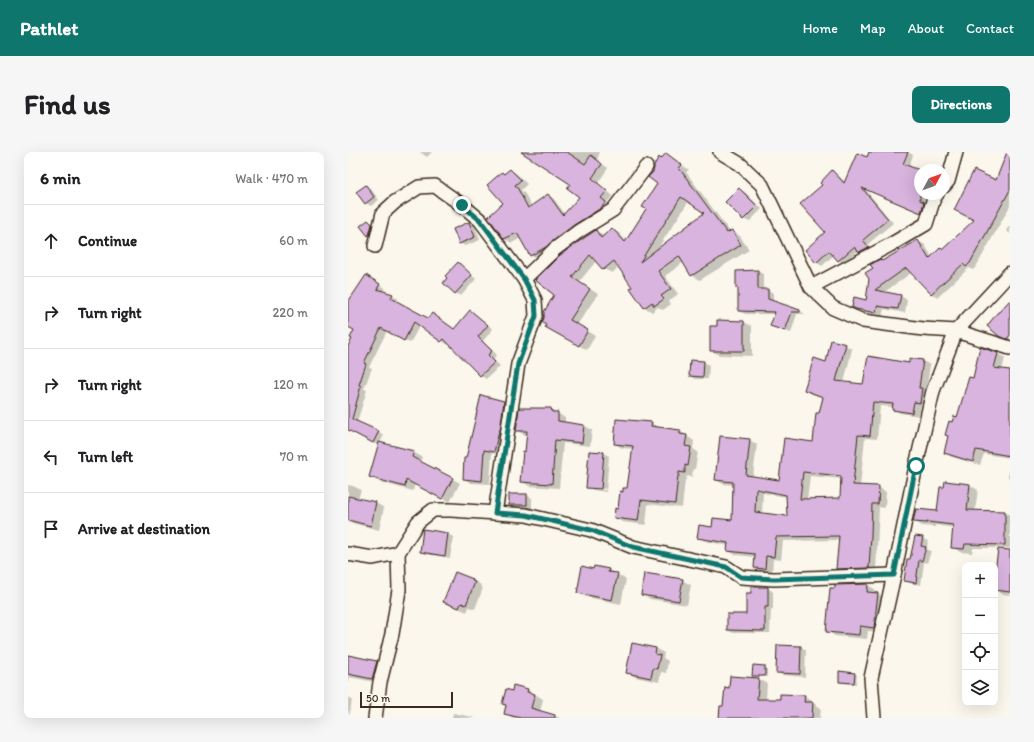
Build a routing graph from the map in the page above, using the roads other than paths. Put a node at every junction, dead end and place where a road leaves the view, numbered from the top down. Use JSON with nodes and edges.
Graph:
{"nodes":[{"id":1,"x":720,"y":152,"type":"edge"},
{"id":2,"x":956,"y":152,"type":"edge"},
{"id":3,"x":646,"y":167,"type":"dead end"},
{"id":4,"x":950,"y":174,"type":"edge"},
{"id":5,"x":933,"y":200,"type":"edge"},
{"id":6,"x":375,"y":246,"type":"dead end"},
{"id":7,"x":1010,"y":272,"type":"edge"},
{"id":8,"x":524,"y":279,"type":"junction"},
{"id":9,"x":811,"y":287,"type":"junction"},
{"id":10,"x":956,"y":332,"type":"junction"},
{"id":11,"x":1010,"y":348,"type":"edge"},
{"id":12,"x":495,"y":513,"type":"junction"},
{"id":13,"x":398,"y":553,"type":"junction"},
{"id":14,"x":348,"y":554,"type":"edge"},
{"id":15,"x":894,"y":575,"type":"junction"},
{"id":16,"x":375,"y":718,"type":"edge"},
{"id":17,"x":874,"y":718,"type":"edge"}],
"edges":[{"from":1,"to":9,"type":"street"},
{"from":2,"to":4,"type":"street"},
{"from":3,"to":8,"type":"street"},
{"from":5,"to":9,"type":"street"},
{"from":6,"to":8,"type":"street"},
{"from":7,"to":10,"type":"street"},
{"from":8,"to":12,"type":"street"},
{"from":9,"to":10,"type":"street"},
{"from":10,"to":11,"type":"street"},
{"from":10,"to":15,"type":"street"},
{"from":12,"to":13,"type":"street"},
{"from":12,"to":15,"type":"street"},
{"from":13,"to":14,"type":"street"},
{"from":13,"to":16,"type":"street"},
{"from":15,"to":17,"type":"street"}]}
